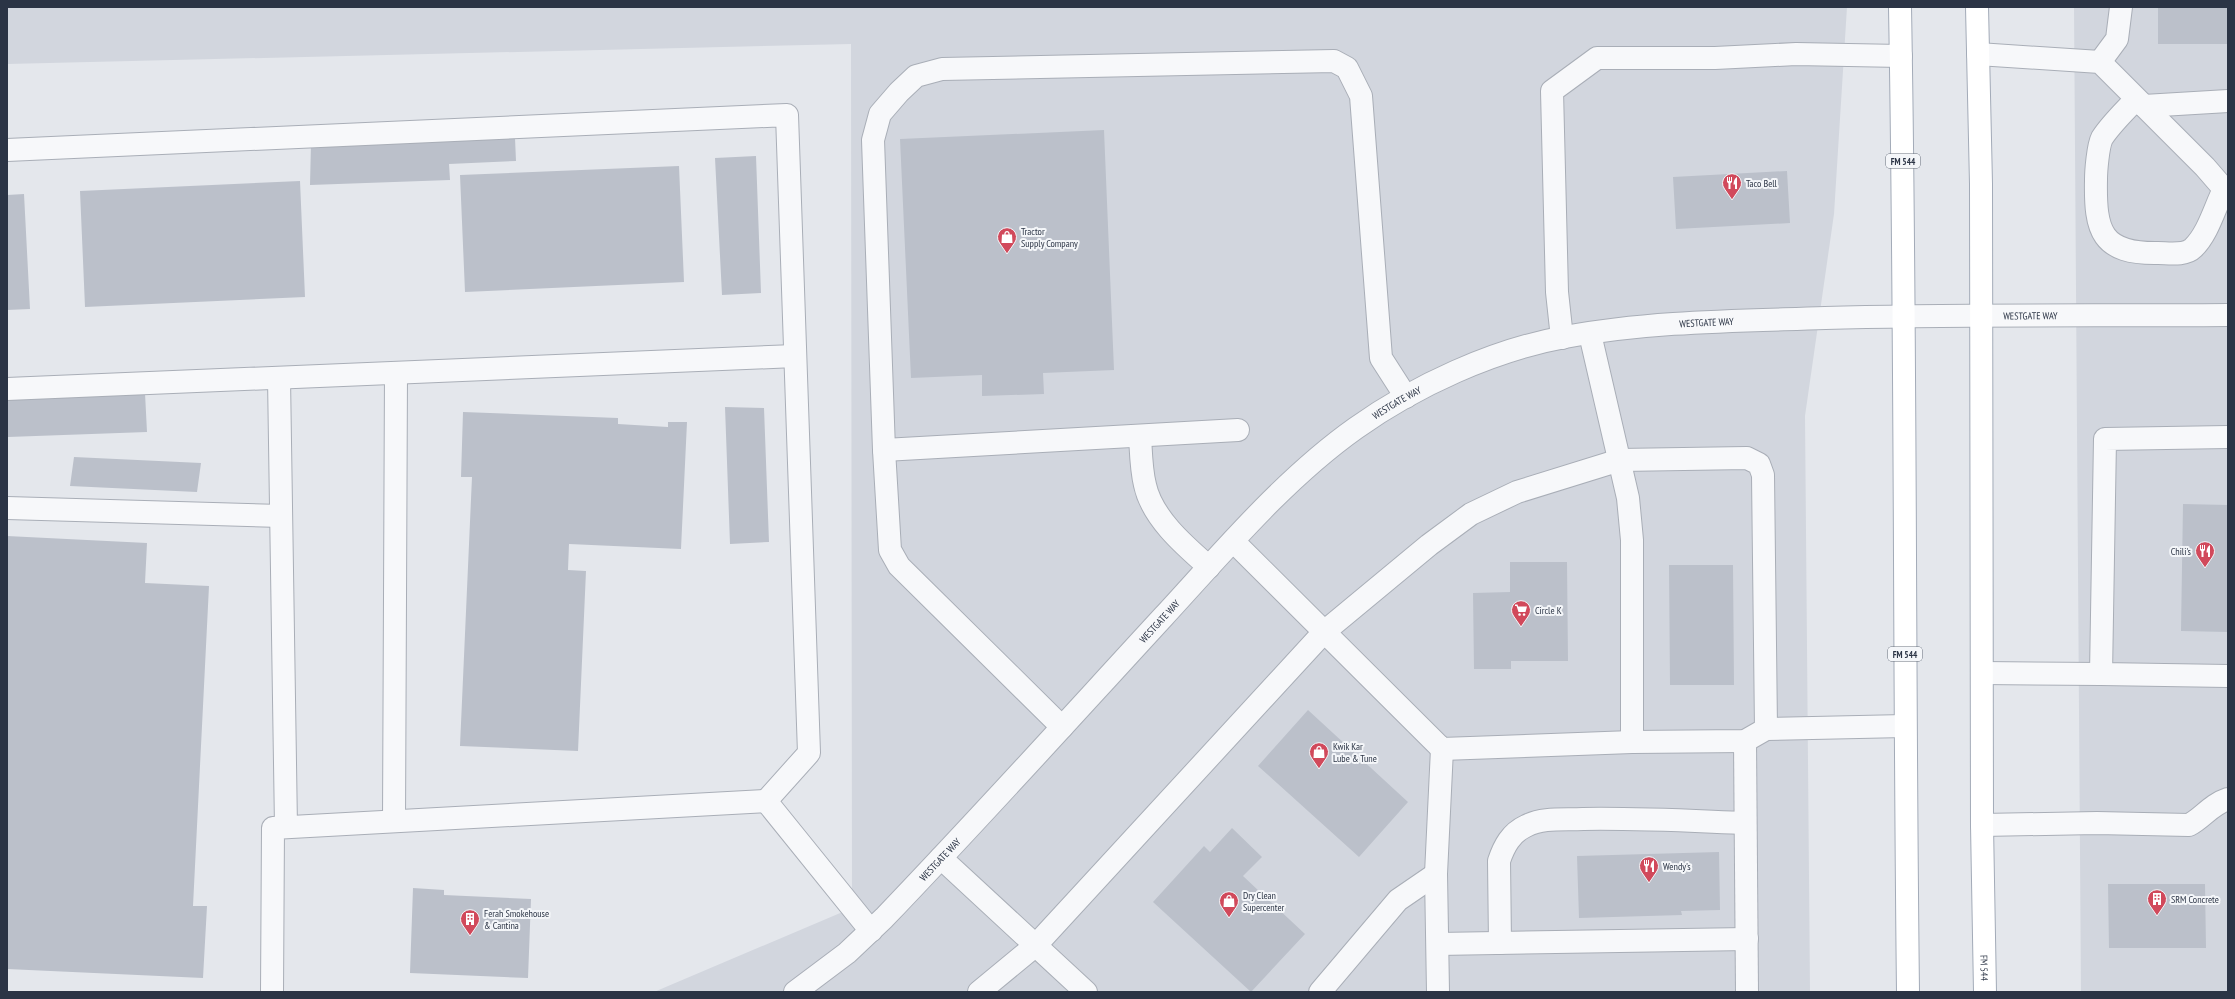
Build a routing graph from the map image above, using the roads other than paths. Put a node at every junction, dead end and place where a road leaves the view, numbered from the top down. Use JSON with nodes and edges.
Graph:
{"nodes":[{"id":1,"x":1900,"y":7,"type":"edge"},
{"id":2,"x":1977,"y":7,"type":"edge"},
{"id":3,"x":2121,"y":7,"type":"edge"},
{"id":4,"x":1978,"y":54,"type":"junction"},
{"id":5,"x":1900,"y":56,"type":"junction"},
{"id":6,"x":2100,"y":62,"type":"junction"},
{"id":7,"x":2228,"y":101,"type":"edge"},
{"id":8,"x":2140,"y":102,"type":"junction"},
{"id":9,"x":7,"y":150,"type":"edge"},
{"id":10,"x":2226,"y":189,"type":"edge"},
{"id":11,"x":1981,"y":315,"type":"junction"},
{"id":12,"x":2228,"y":315,"type":"edge"},
{"id":13,"x":1905,"y":316,"type":"junction"},
{"id":14,"x":1590,"y":334,"type":"junction"},
{"id":15,"x":1562,"y":338,"type":"junction"},
{"id":16,"x":795,"y":356,"type":"junction"},
{"id":17,"x":396,"y":373,"type":"junction"},
{"id":18,"x":279,"y":378,"type":"junction"},
{"id":19,"x":7,"y":389,"type":"edge"},
{"id":20,"x":1406,"y":397,"type":"junction"},
{"id":21,"x":1238,"y":430,"type":"dead end"},
{"id":22,"x":1140,"y":436,"type":"junction"},
{"id":23,"x":2228,"y":437,"type":"edge"},
{"id":24,"x":884,"y":450,"type":"junction"},
{"id":25,"x":1620,"y":460,"type":"junction"},
{"id":26,"x":7,"y":508,"type":"edge"},
{"id":27,"x":281,"y":516,"type":"junction"},
{"id":28,"x":1233,"y":541,"type":"junction"},
{"id":29,"x":1209,"y":567,"type":"junction"},
{"id":30,"x":1324,"y":632,"type":"junction"},
{"id":31,"x":1982,"y":673,"type":"junction"},
{"id":32,"x":2101,"y":674,"type":"junction"},
{"id":33,"x":2228,"y":676,"type":"edge"},
{"id":34,"x":1905,"y":726,"type":"junction"},
{"id":35,"x":1062,"y":727,"type":"junction"},
{"id":36,"x":1766,"y":729,"type":"junction"},
{"id":37,"x":1745,"y":741,"type":"junction"},
{"id":38,"x":1632,"y":742,"type":"junction"},
{"id":39,"x":1442,"y":749,"type":"junction"},
{"id":40,"x":2228,"y":799,"type":"edge"},
{"id":41,"x":766,"y":801,"type":"junction"},
{"id":42,"x":394,"y":821,"type":"junction"},
{"id":43,"x":1745,"y":823,"type":"junction"},
{"id":44,"x":1982,"y":825,"type":"junction"},
{"id":45,"x":286,"y":827,"type":"junction"},
{"id":46,"x":941,"y":858,"type":"junction"},
{"id":47,"x":1436,"y":874,"type":"junction"},
{"id":48,"x":871,"y":931,"type":"junction"},
{"id":49,"x":1747,"y":939,"type":"junction"},
{"id":50,"x":1500,"y":943,"type":"junction"},
{"id":51,"x":1438,"y":944,"type":"junction"},
{"id":52,"x":1036,"y":945,"type":"junction"},
{"id":53,"x":272,"y":992,"type":"edge"},
{"id":54,"x":795,"y":992,"type":"edge"},
{"id":55,"x":979,"y":992,"type":"edge"},
{"id":56,"x":1086,"y":992,"type":"edge"},
{"id":57,"x":1320,"y":992,"type":"edge"},
{"id":58,"x":1438,"y":992,"type":"edge"},
{"id":59,"x":1747,"y":992,"type":"edge"},
{"id":60,"x":1908,"y":992,"type":"edge"},
{"id":61,"x":1985,"y":992,"type":"edge"}],
"edges":[{"from":1,"to":5,"type":"main road","name":"FM 544","number":"FM 544"},
{"from":2,"to":4,"type":"main road","name":"FM 544","number":"FM 544"},
{"from":3,"to":6,"type":"street"},
{"from":4,"to":6,"type":"street"},
{"from":4,"to":11,"type":"main road","name":"FM 544","number":"FM 544"},
{"from":5,"to":13,"type":"main road","name":"FM 544","number":"FM 544"},
{"from":5,"to":15,"type":"street"},
{"from":6,"to":8,"type":"street"},
{"from":7,"to":8,"type":"street"},
{"from":8,"to":10,"type":"street"},
{"from":8,"to":10,"type":"street"},
{"from":9,"to":16,"type":"street"},
{"from":11,"to":12,"type":"street","name":"WESTGATE WAY"},
{"from":11,"to":13,"type":"street","name":"WESTGATE WAY"},
{"from":11,"to":31,"type":"main road","name":"FM 544","number":"FM 544"},
{"from":13,"to":14,"type":"street","name":"WESTGATE WAY"},
{"from":13,"to":34,"type":"main road","name":"FM 544","number":"FM 544"},
{"from":14,"to":15,"type":"street","name":"WESTGATE WAY"},
{"from":14,"to":25,"type":"street"},
{"from":15,"to":20,"type":"street","name":"WESTGATE WAY"},
{"from":16,"to":17,"type":"street"},
{"from":16,"to":41,"type":"street"},
{"from":17,"to":18,"type":"street"},
{"from":17,"to":42,"type":"street"},
{"from":18,"to":19,"type":"street"},
{"from":18,"to":27,"type":"street"},
{"from":20,"to":24,"type":"street"},
{"from":20,"to":28,"type":"street","name":"WESTGATE WAY"},
{"from":21,"to":22,"type":"street"},
{"from":22,"to":24,"type":"street"},
{"from":22,"to":29,"type":"street"},
{"from":23,"to":32,"type":"street"},
{"from":24,"to":35,"type":"street"},
{"from":25,"to":30,"type":"street"},
{"from":25,"to":36,"type":"street"},
{"from":25,"to":38,"type":"street"},
{"from":26,"to":27,"type":"street"},
{"from":27,"to":45,"type":"street"},
{"from":28,"to":29,"type":"street","name":"WESTGATE WAY"},
{"from":28,"to":30,"type":"street"},
{"from":29,"to":35,"type":"street","name":"WESTGATE WAY"},
{"from":30,"to":39,"type":"street"},
{"from":30,"to":52,"type":"street"},
{"from":31,"to":32,"type":"street"},
{"from":31,"to":44,"type":"main road","name":"FM 544","number":"FM 544"},
{"from":32,"to":33,"type":"street"},
{"from":34,"to":36,"type":"street"},
{"from":34,"to":60,"type":"main road","name":"FM 544","number":"FM 544"},
{"from":35,"to":46,"type":"street","name":"WESTGATE WAY"},
{"from":36,"to":37,"type":"street"},
{"from":37,"to":38,"type":"street"},
{"from":37,"to":43,"type":"street"},
{"from":38,"to":39,"type":"street"},
{"from":39,"to":47,"type":"street"},
{"from":40,"to":44,"type":"street"},
{"from":41,"to":42,"type":"street"},
{"from":41,"to":48,"type":"street"},
{"from":42,"to":45,"type":"street"},
{"from":43,"to":49,"type":"street"},
{"from":43,"to":50,"type":"street"},
{"from":44,"to":61,"type":"main road","name":"FM 544","number":"FM 544"},
{"from":45,"to":53,"type":"street"},
{"from":46,"to":48,"type":"street","name":"WESTGATE WAY"},
{"from":46,"to":52,"type":"street"},
{"from":47,"to":51,"type":"street"},
{"from":47,"to":57,"type":"street"},
{"from":48,"to":54,"type":"street","name":"WESTGATE WAY"},
{"from":49,"to":50,"type":"street"},
{"from":49,"to":59,"type":"street"},
{"from":50,"to":51,"type":"street"},
{"from":51,"to":58,"type":"street"},
{"from":52,"to":55,"type":"street"},
{"from":52,"to":56,"type":"street"}]}
